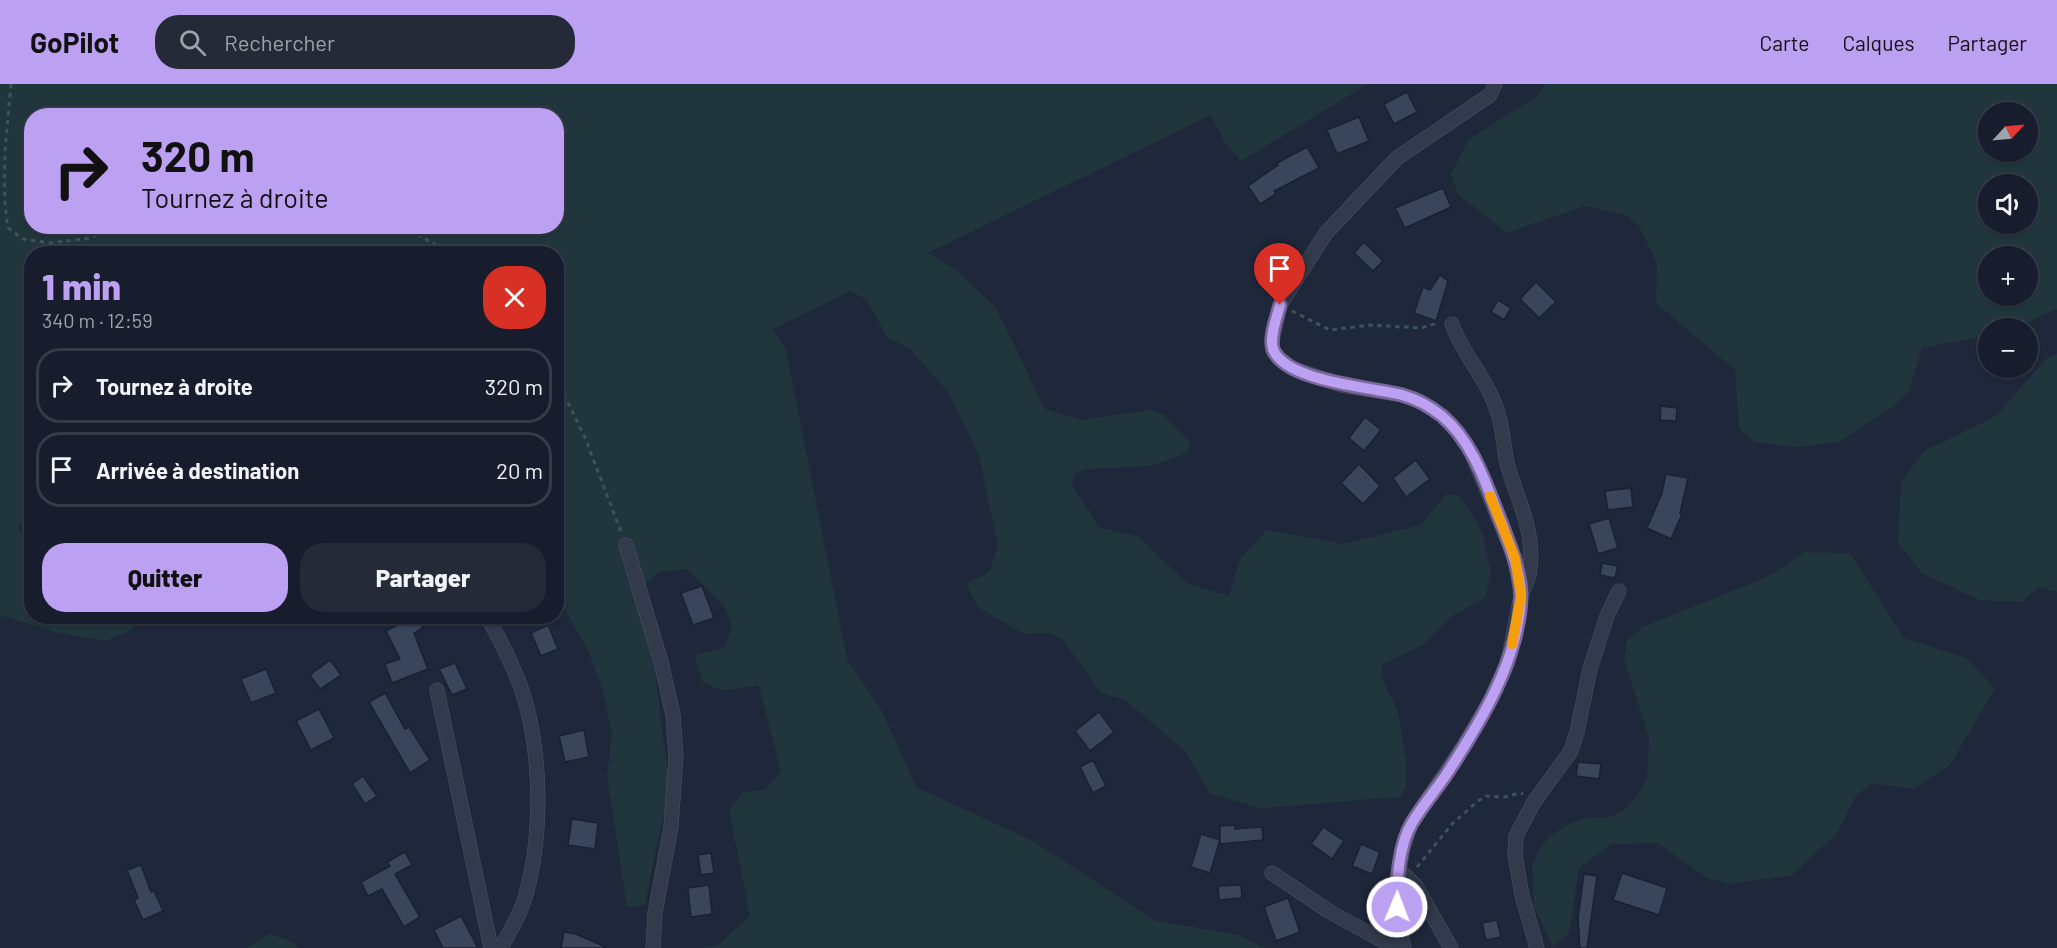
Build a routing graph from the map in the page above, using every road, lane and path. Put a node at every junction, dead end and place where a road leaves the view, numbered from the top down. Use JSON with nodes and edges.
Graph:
{"nodes":[{"id":1,"x":11,"y":84,"type":"edge"},
{"id":2,"x":1495,"y":84,"type":"edge"},
{"id":3,"x":97,"y":234,"type":"edge"},
{"id":4,"x":416,"y":234,"type":"edge"},
{"id":5,"x":438,"y":246,"type":"edge"},
{"id":6,"x":1280,"y":305,"type":"junction"},
{"id":7,"x":1452,"y":324,"type":"joint"},
{"id":8,"x":564,"y":395,"type":"edge"},
{"id":9,"x":626,"y":545,"type":"joint"},
{"id":10,"x":1619,"y":591,"type":"dead end"},
{"id":11,"x":1521,"y":596,"type":"junction"},
{"id":12,"x":492,"y":624,"type":"edge"},
{"id":13,"x":437,"y":690,"type":"dead end"},
{"id":14,"x":1534,"y":802,"type":"junction"},
{"id":15,"x":1272,"y":873,"type":"dead end"},
{"id":16,"x":1404,"y":874,"type":"junction"},
{"id":17,"x":491,"y":948,"type":"edge"},
{"id":18,"x":501,"y":948,"type":"edge"},
{"id":19,"x":653,"y":948,"type":"edge"},
{"id":20,"x":1396,"y":948,"type":"edge"},
{"id":21,"x":1404,"y":948,"type":"edge"},
{"id":22,"x":1451,"y":948,"type":"edge"},
{"id":23,"x":1537,"y":948,"type":"edge"}],
"edges":[{"from":1,"to":3,"type":"path"},
{"from":2,"to":6,"type":"street"},
{"from":4,"to":5,"type":"path"},
{"from":6,"to":7,"type":"path"},
{"from":6,"to":11,"type":"street"},
{"from":7,"to":11,"type":"street"},
{"from":8,"to":9,"type":"path"},
{"from":9,"to":19,"type":"street"},
{"from":10,"to":14,"type":"street"},
{"from":11,"to":16,"type":"street"},
{"from":12,"to":18,"type":"street"},
{"from":13,"to":17,"type":"street"},
{"from":14,"to":16,"type":"path"},
{"from":14,"to":23,"type":"street"},
{"from":15,"to":20,"type":"street"},
{"from":16,"to":21,"type":"street"},
{"from":16,"to":22,"type":"street"}]}
